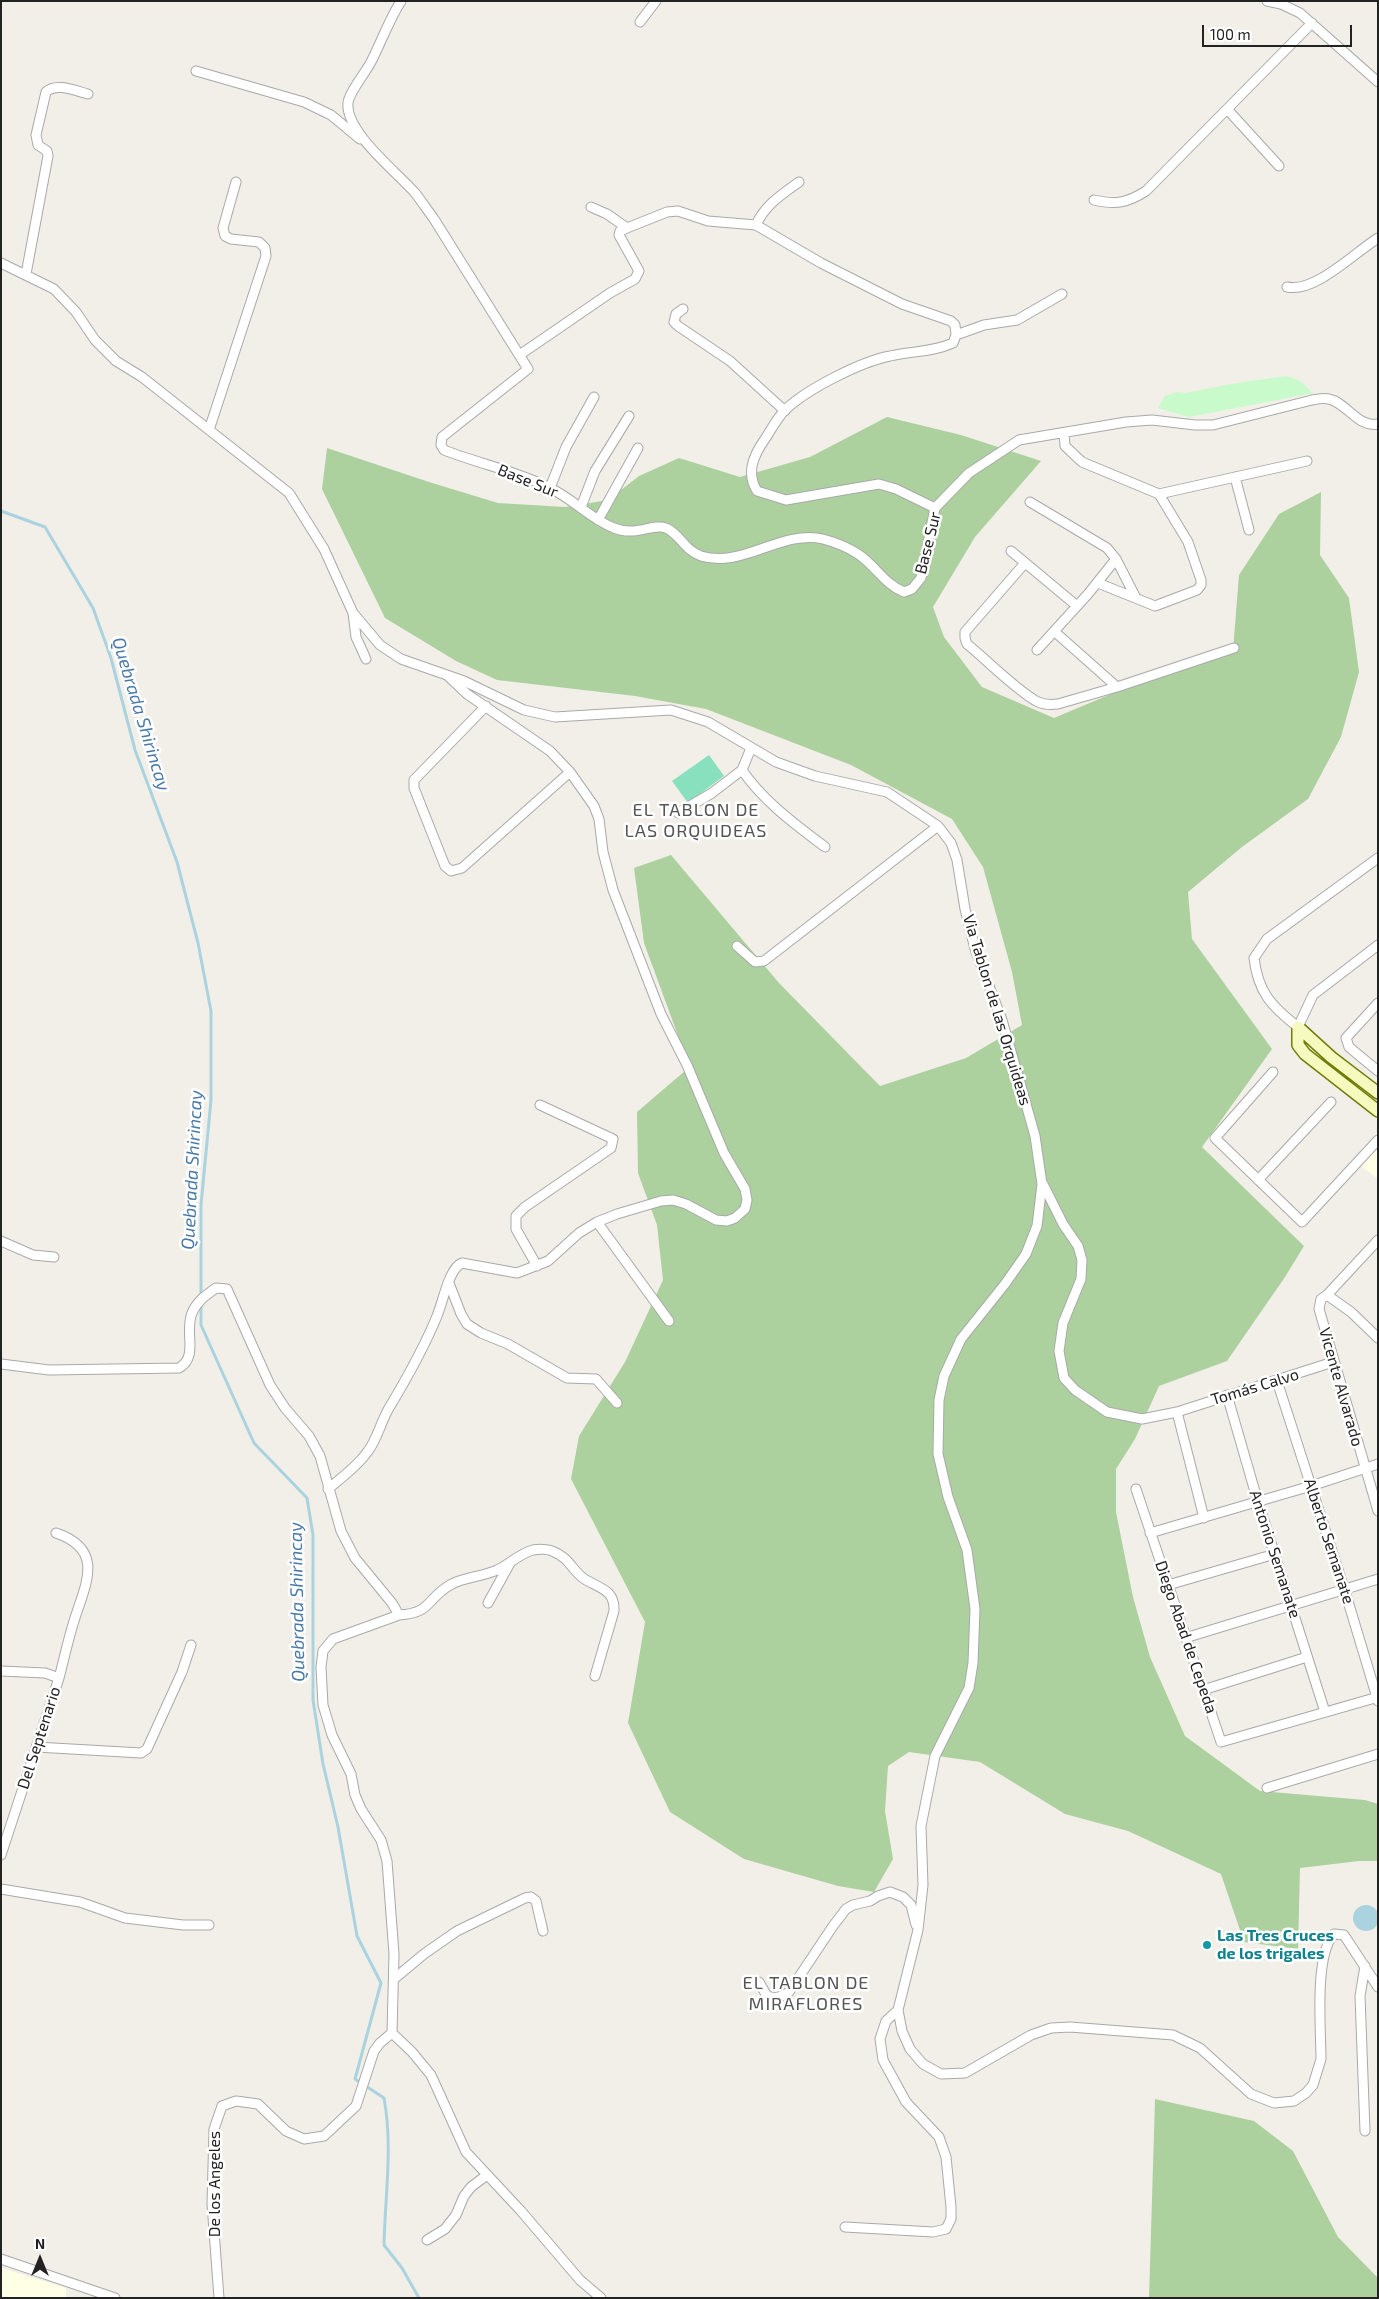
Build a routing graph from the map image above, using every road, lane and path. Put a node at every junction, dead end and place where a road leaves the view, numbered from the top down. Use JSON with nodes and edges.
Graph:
{"nodes":[{"id":1,"x":402,"y":1,"type":"edge"},
{"id":2,"x":656,"y":1,"type":"edge"},
{"id":3,"x":1267,"y":1,"type":"edge"},
{"id":4,"x":640,"y":22,"type":"dead end"},
{"id":5,"x":1312,"y":23,"type":"junction"},
{"id":6,"x":196,"y":71,"type":"dead end"},
{"id":7,"x":1378,"y":82,"type":"edge"},
{"id":8,"x":88,"y":94,"type":"dead end"},
{"id":9,"x":1227,"y":109,"type":"junction"},
{"id":10,"x":369,"y":144,"type":"junction"},
{"id":11,"x":1279,"y":166,"type":"dead end"},
{"id":12,"x":236,"y":182,"type":"dead end"},
{"id":13,"x":799,"y":182,"type":"dead end"},
{"id":14,"x":1094,"y":200,"type":"dead end"},
{"id":15,"x":591,"y":207,"type":"dead end"},
{"id":16,"x":756,"y":225,"type":"junction"},
{"id":17,"x":627,"y":228,"type":"junction"},
{"id":18,"x":1378,"y":238,"type":"edge"},
{"id":19,"x":1,"y":263,"type":"edge"},
{"id":20,"x":26,"y":274,"type":"junction"},
{"id":21,"x":1287,"y":287,"type":"dead end"},
{"id":22,"x":1062,"y":294,"type":"dead end"},
{"id":23,"x":683,"y":309,"type":"dead end"},
{"id":24,"x":956,"y":335,"type":"junction"},
{"id":25,"x":521,"y":354,"type":"junction"},
{"id":26,"x":594,"y":397,"type":"dead end"},
{"id":27,"x":785,"y":411,"type":"junction"},
{"id":28,"x":629,"y":416,"type":"dead end"},
{"id":29,"x":1378,"y":424,"type":"edge"},
{"id":30,"x":209,"y":430,"type":"junction"},
{"id":31,"x":1064,"y":433,"type":"junction"},
{"id":32,"x":638,"y":448,"type":"dead end"},
{"id":33,"x":1307,"y":461,"type":"dead end"},
{"id":34,"x":1235,"y":476,"type":"junction"},
{"id":35,"x":550,"y":488,"type":"junction"},
{"id":36,"x":1159,"y":494,"type":"junction"},
{"id":37,"x":1030,"y":502,"type":"dead end"},
{"id":38,"x":581,"y":506,"type":"junction"},
{"id":39,"x":935,"y":508,"type":"junction"},
{"id":40,"x":598,"y":520,"type":"junction"},
{"id":41,"x":1249,"y":530,"type":"dead end"},
{"id":42,"x":1011,"y":551,"type":"dead end"},
{"id":43,"x":1116,"y":559,"type":"junction"},
{"id":44,"x":1025,"y":563,"type":"junction"},
{"id":45,"x":1098,"y":583,"type":"junction"},
{"id":46,"x":1136,"y":598,"type":"junction"},
{"id":47,"x":1077,"y":606,"type":"junction"},
{"id":48,"x":353,"y":613,"type":"junction"},
{"id":49,"x":1055,"y":632,"type":"junction"},
{"id":50,"x":1234,"y":648,"type":"dead end"},
{"id":51,"x":1037,"y":650,"type":"dead end"},
{"id":52,"x":366,"y":659,"type":"dead end"},
{"id":53,"x":448,"y":676,"type":"junction"},
{"id":54,"x":1117,"y":687,"type":"junction"},
{"id":55,"x":486,"y":706,"type":"junction"},
{"id":56,"x":750,"y":748,"type":"junction"},
{"id":57,"x":742,"y":770,"type":"junction"},
{"id":58,"x":570,"y":772,"type":"junction"},
{"id":59,"x":678,"y":813,"type":"dead end"},
{"id":60,"x":938,"y":826,"type":"junction"},
{"id":61,"x":825,"y":847,"type":"dead end"},
{"id":62,"x":1378,"y":858,"type":"edge"},
{"id":63,"x":1378,"y":945,"type":"edge"},
{"id":64,"x":737,"y":946,"type":"dead end"},
{"id":65,"x":1378,"y":1003,"type":"edge"},
{"id":66,"x":1298,"y":1027,"type":"junction"},
{"id":67,"x":1273,"y":1072,"type":"dead end"},
{"id":68,"x":1378,"y":1072,"type":"edge"},
{"id":69,"x":1378,"y":1093,"type":"edge"},
{"id":70,"x":1331,"y":1102,"type":"dead end"},
{"id":71,"x":540,"y":1105,"type":"dead end"},
{"id":72,"x":1378,"y":1111,"type":"edge"},
{"id":73,"x":1378,"y":1140,"type":"edge"},
{"id":74,"x":1258,"y":1180,"type":"junction"},
{"id":75,"x":1042,"y":1184,"type":"junction"},
{"id":76,"x":597,"y":1222,"type":"junction"},
{"id":77,"x":1378,"y":1240,"type":"edge"},
{"id":78,"x":1,"y":1241,"type":"edge"},
{"id":79,"x":54,"y":1257,"type":"dead end"},
{"id":80,"x":537,"y":1266,"type":"junction"},
{"id":81,"x":448,"y":1283,"type":"junction"},
{"id":82,"x":1327,"y":1295,"type":"junction"},
{"id":83,"x":669,"y":1321,"type":"dead end"},
{"id":84,"x":1376,"y":1332,"type":"edge"},
{"id":85,"x":1333,"y":1362,"type":"junction"},
{"id":86,"x":1,"y":1364,"type":"edge"},
{"id":87,"x":1277,"y":1381,"type":"junction"},
{"id":88,"x":1227,"y":1395,"type":"junction"},
{"id":89,"x":617,"y":1403,"type":"dead end"},
{"id":90,"x":1177,"y":1412,"type":"junction"},
{"id":91,"x":1378,"y":1464,"type":"edge"},
{"id":92,"x":1365,"y":1468,"type":"junction"},
{"id":93,"x":1311,"y":1486,"type":"junction"},
{"id":94,"x":328,"y":1489,"type":"junction"},
{"id":95,"x":1136,"y":1489,"type":"dead end"},
{"id":96,"x":1258,"y":1502,"type":"junction"},
{"id":97,"x":1378,"y":1511,"type":"edge"},
{"id":98,"x":1204,"y":1518,"type":"junction"},
{"id":99,"x":56,"y":1533,"type":"dead end"},
{"id":100,"x":1150,"y":1533,"type":"junction"},
{"id":101,"x":1275,"y":1554,"type":"junction"},
{"id":102,"x":510,"y":1563,"type":"junction"},
{"id":103,"x":1378,"y":1579,"type":"edge"},
{"id":104,"x":1168,"y":1585,"type":"junction"},
{"id":105,"x":1344,"y":1588,"type":"junction"},
{"id":106,"x":488,"y":1603,"type":"dead end"},
{"id":107,"x":1292,"y":1606,"type":"junction"},
{"id":108,"x":399,"y":1615,"type":"junction"},
{"id":109,"x":1185,"y":1638,"type":"junction"},
{"id":110,"x":191,"y":1645,"type":"dead end"},
{"id":111,"x":1307,"y":1657,"type":"junction"},
{"id":112,"x":1,"y":1670,"type":"edge"},
{"id":113,"x":595,"y":1676,"type":"dead end"},
{"id":114,"x":59,"y":1678,"type":"junction"},
{"id":115,"x":1203,"y":1690,"type":"junction"},
{"id":116,"x":1377,"y":1698,"type":"edge"},
{"id":117,"x":1325,"y":1712,"type":"junction"},
{"id":118,"x":36,"y":1747,"type":"junction"},
{"id":119,"x":1378,"y":1754,"type":"edge"},
{"id":120,"x":1266,"y":1788,"type":"dead end"},
{"id":121,"x":1,"y":1855,"type":"edge"},
{"id":122,"x":1,"y":1888,"type":"edge"},
{"id":123,"x":209,"y":1925,"type":"dead end"},
{"id":124,"x":918,"y":1930,"type":"junction"},
{"id":125,"x":543,"y":1931,"type":"dead end"},
{"id":126,"x":1365,"y":1966,"type":"junction"},
{"id":127,"x":394,"y":1979,"type":"junction"},
{"id":128,"x":759,"y":1982,"type":"dead end"},
{"id":129,"x":1378,"y":1988,"type":"edge"},
{"id":130,"x":1360,"y":1996,"type":"junction"},
{"id":131,"x":898,"y":2010,"type":"junction"},
{"id":132,"x":392,"y":2033,"type":"junction"},
{"id":133,"x":1365,"y":2131,"type":"dead end"},
{"id":134,"x":487,"y":2175,"type":"junction"},
{"id":135,"x":845,"y":2227,"type":"dead end"},
{"id":136,"x":426,"y":2240,"type":"dead end"},
{"id":137,"x":1,"y":2259,"type":"edge"},
{"id":138,"x":115,"y":2298,"type":"edge"},
{"id":139,"x":220,"y":2298,"type":"edge"},
{"id":140,"x":601,"y":2298,"type":"edge"}],
"edges":[{"from":1,"to":10,"type":"street"},
{"from":2,"to":4,"type":"street"},
{"from":3,"to":5,"type":"street"},
{"from":5,"to":7,"type":"street"},
{"from":5,"to":9,"type":"street"},
{"from":6,"to":10,"type":"street"},
{"from":8,"to":20,"type":"street"},
{"from":9,"to":11,"type":"street"},
{"from":9,"to":14,"type":"street"},
{"from":10,"to":25,"type":"street"},
{"from":12,"to":30,"type":"street"},
{"from":13,"to":16,"type":"street"},
{"from":15,"to":17,"type":"street"},
{"from":16,"to":17,"type":"street"},
{"from":16,"to":24,"type":"street"},
{"from":17,"to":25,"type":"street"},
{"from":18,"to":21,"type":"street"},
{"from":19,"to":20,"type":"street","name":"Via Tablon de las Orquideas"},
{"from":20,"to":30,"type":"street","name":"Via Tablon de las Orquideas"},
{"from":22,"to":24,"type":"street"},
{"from":23,"to":27,"type":"street"},
{"from":24,"to":27,"type":"street"},
{"from":25,"to":35,"type":"street","name":"Base Sur"},
{"from":26,"to":35,"type":"street"},
{"from":27,"to":39,"type":"street"},
{"from":28,"to":38,"type":"street"},
{"from":29,"to":31,"type":"street","name":"Base Sur"},
{"from":30,"to":48,"type":"street","name":"Via Tablon de las Orquideas"},
{"from":31,"to":36,"type":"street"},
{"from":31,"to":39,"type":"street","name":"Base Sur"},
{"from":32,"to":40,"type":"street"},
{"from":33,"to":34,"type":"street"},
{"from":34,"to":36,"type":"street"},
{"from":34,"to":41,"type":"street"},
{"from":35,"to":38,"type":"street","name":"Base Sur"},
{"from":36,"to":46,"type":"street"},
{"from":37,"to":43,"type":"street"},
{"from":38,"to":40,"type":"street","name":"Base Sur"},
{"from":39,"to":40,"type":"street","name":"Base Sur"},
{"from":42,"to":44,"type":"street"},
{"from":43,"to":45,"type":"street"},
{"from":43,"to":46,"type":"street"},
{"from":44,"to":47,"type":"street"},
{"from":44,"to":54,"type":"street"},
{"from":45,"to":46,"type":"street"},
{"from":45,"to":47,"type":"street"},
{"from":47,"to":49,"type":"street"},
{"from":48,"to":52,"type":"street"},
{"from":48,"to":53,"type":"street","name":"Via Tablon de las Orquideas"},
{"from":49,"to":51,"type":"street"},
{"from":49,"to":54,"type":"street"},
{"from":50,"to":54,"type":"street"},
{"from":53,"to":55,"type":"street"},
{"from":53,"to":56,"type":"street","name":"Via Tablon de las Orquideas"},
{"from":55,"to":58,"type":"street"},
{"from":55,"to":58,"type":"street"},
{"from":56,"to":57,"type":"street"},
{"from":56,"to":60,"type":"street","name":"Via Tablon de las Orquideas"},
{"from":57,"to":59,"type":"street"},
{"from":57,"to":61,"type":"street"},
{"from":58,"to":76,"type":"street"},
{"from":60,"to":64,"type":"street"},
{"from":60,"to":75,"type":"street","name":"Via Tablon de las Orquideas"},
{"from":62,"to":66,"type":"street"},
{"from":63,"to":66,"type":"street"},
{"from":65,"to":68,"type":"street"},
{"from":66,"to":69,"type":"street"},
{"from":66,"to":72,"type":"street"},
{"from":67,"to":74,"type":"street"},
{"from":70,"to":74,"type":"street"},
{"from":71,"to":80,"type":"street"},
{"from":73,"to":74,"type":"street"},
{"from":75,"to":90,"type":"street","name":"Tomás Calvo"},
{"from":75,"to":124,"type":"street","name":"Via Tablon de las Orquideas"},
{"from":76,"to":80,"type":"street"},
{"from":76,"to":83,"type":"street"},
{"from":77,"to":82,"type":"street"},
{"from":78,"to":79,"type":"street"},
{"from":80,"to":81,"type":"street"},
{"from":81,"to":89,"type":"street"},
{"from":81,"to":94,"type":"street"},
{"from":82,"to":84,"type":"street"},
{"from":82,"to":85,"type":"street","name":"Vicente Alvarado"},
{"from":85,"to":87,"type":"street","name":"Tomás Calvo"},
{"from":85,"to":92,"type":"street","name":"Vicente Alvarado"},
{"from":86,"to":94,"type":"street"},
{"from":87,"to":88,"type":"street","name":"Tomás Calvo"},
{"from":87,"to":93,"type":"street","name":"Alberto Semanate"},
{"from":88,"to":90,"type":"street","name":"Tomás Calvo"},
{"from":88,"to":96,"type":"street","name":"Antonio Semanate"},
{"from":90,"to":98,"type":"street"},
{"from":91,"to":92,"type":"street"},
{"from":92,"to":93,"type":"street"},
{"from":92,"to":97,"type":"street","name":"Vicente Alvarado"},
{"from":93,"to":96,"type":"street"},
{"from":93,"to":105,"type":"street","name":"Alberto Semanate"},
{"from":94,"to":108,"type":"street"},
{"from":95,"to":100,"type":"street","name":"Diego Abad de Cepeda"},
{"from":96,"to":98,"type":"street"},
{"from":96,"to":101,"type":"street","name":"Antonio Semanate"},
{"from":98,"to":100,"type":"street"},
{"from":99,"to":114,"type":"street"},
{"from":100,"to":104,"type":"street","name":"Diego Abad de Cepeda"},
{"from":101,"to":104,"type":"street"},
{"from":101,"to":107,"type":"street","name":"Antonio Semanate"},
{"from":102,"to":106,"type":"street"},
{"from":102,"to":108,"type":"street"},
{"from":102,"to":113,"type":"street"},
{"from":103,"to":105,"type":"street"},
{"from":104,"to":109,"type":"street","name":"Diego Abad de Cepeda"},
{"from":105,"to":107,"type":"street"},
{"from":105,"to":116,"type":"street","name":"Alberto Semanate"},
{"from":107,"to":109,"type":"street"},
{"from":107,"to":111,"type":"street","name":"Antonio Semanate"},
{"from":108,"to":127,"type":"street"},
{"from":109,"to":115,"type":"street","name":"Diego Abad de Cepeda"},
{"from":110,"to":118,"type":"street"},
{"from":111,"to":115,"type":"street"},
{"from":111,"to":117,"type":"street","name":"Antonio Semanate"},
{"from":112,"to":114,"type":"street","name":"Del Septenario"},
{"from":114,"to":118,"type":"street","name":"Del Septenario"},
{"from":115,"to":117,"type":"street","name":"Diego Abad de Cepeda"},
{"from":116,"to":117,"type":"street"},
{"from":118,"to":121,"type":"street","name":"Del Septenario"},
{"from":119,"to":120,"type":"street"},
{"from":122,"to":123,"type":"street"},
{"from":124,"to":128,"type":"street"},
{"from":124,"to":131,"type":"street","name":"Via Tablon de las Orquideas"},
{"from":125,"to":127,"type":"street"},
{"from":126,"to":129,"type":"street"},
{"from":126,"to":130,"type":"street"},
{"from":126,"to":131,"type":"street"},
{"from":127,"to":132,"type":"street"},
{"from":129,"to":130,"type":"street"},
{"from":130,"to":133,"type":"street"},
{"from":131,"to":135,"type":"street"},
{"from":132,"to":134,"type":"street"},
{"from":132,"to":139,"type":"street","name":"De los Angeles"},
{"from":134,"to":136,"type":"street"},
{"from":134,"to":140,"type":"street"},
{"from":137,"to":138,"type":"street"}]}
